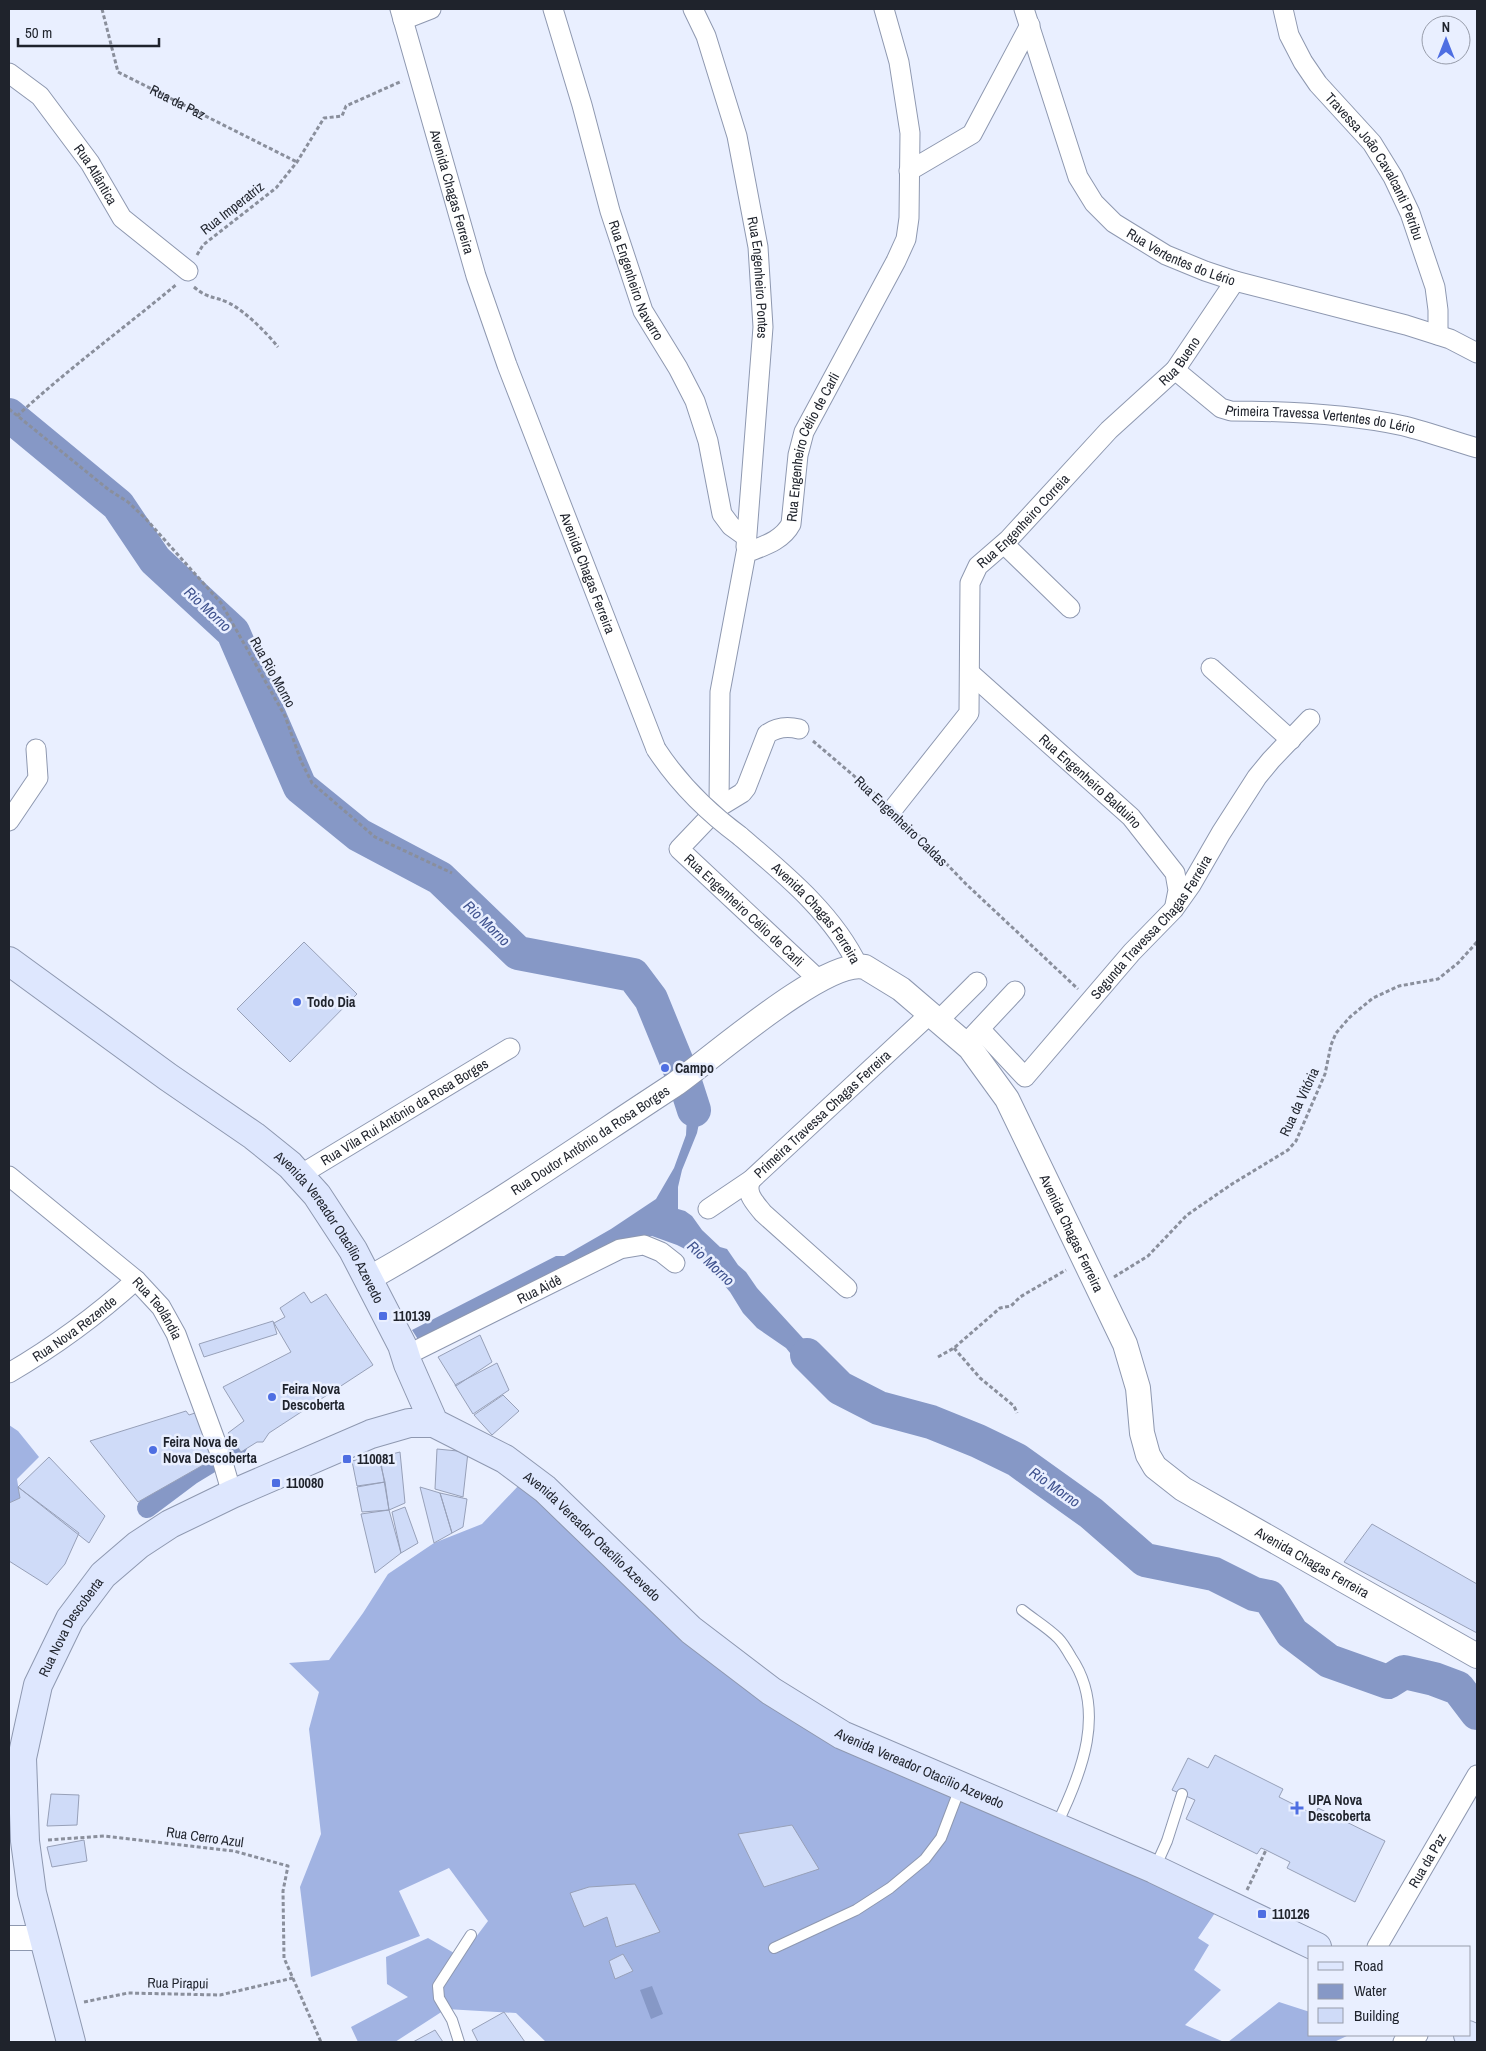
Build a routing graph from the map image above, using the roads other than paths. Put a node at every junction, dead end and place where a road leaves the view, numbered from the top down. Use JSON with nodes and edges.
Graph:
{"nodes":[{"id":1,"x":432,"y":9,"type":"edge"},
{"id":2,"x":554,"y":9,"type":"edge"},
{"id":3,"x":692,"y":9,"type":"edge"},
{"id":4,"x":884,"y":9,"type":"edge"},
{"id":5,"x":1283,"y":9,"type":"edge"},
{"id":6,"x":402,"y":14,"type":"edge"},
{"id":7,"x":1027,"y":17,"type":"edge"},
{"id":8,"x":9,"y":73,"type":"edge"},
{"id":9,"x":909,"y":171,"type":"junction"},
{"id":10,"x":186,"y":275,"type":"road end"},
{"id":11,"x":1235,"y":281,"type":"junction"},
{"id":12,"x":1438,"y":335,"type":"junction"},
{"id":13,"x":1477,"y":353,"type":"edge"},
{"id":14,"x":1175,"y":370,"type":"junction"},
{"id":15,"x":1108,"y":430,"type":"joint"},
{"id":16,"x":1477,"y":448,"type":"edge"},
{"id":17,"x":746,"y":544,"type":"junction"},
{"id":18,"x":1004,"y":544,"type":"junction"},
{"id":19,"x":1070,"y":608,"type":"dead end"},
{"id":20,"x":1211,"y":668,"type":"dead end"},
{"id":21,"x":970,"y":673,"type":"junction"},
{"id":22,"x":1310,"y":719,"type":"dead end"},
{"id":23,"x":799,"y":729,"type":"road end"},
{"id":24,"x":1291,"y":740,"type":"junction"},
{"id":25,"x":36,"y":749,"type":"dead end"},
{"id":26,"x":719,"y":806,"type":"junction"},
{"id":27,"x":893,"y":809,"type":"road end"},
{"id":28,"x":9,"y":822,"type":"edge"},
{"id":29,"x":1174,"y":908,"type":"junction"},
{"id":30,"x":10,"y":964,"type":"edge"},
{"id":31,"x":858,"y":966,"type":"junction"},
{"id":32,"x":820,"y":982,"type":"junction"},
{"id":33,"x":977,"y":982,"type":"dead end"},
{"id":34,"x":1015,"y":991,"type":"dead end"},
{"id":35,"x":935,"y":1017,"type":"junction"},
{"id":36,"x":972,"y":1036,"type":"junction"},
{"id":37,"x":510,"y":1048,"type":"dead end"},
{"id":38,"x":300,"y":1174,"type":"junction"},
{"id":39,"x":9,"y":1176,"type":"edge"},
{"id":40,"x":751,"y":1180,"type":"junction"},
{"id":41,"x":708,"y":1209,"type":"dead end"},
{"id":42,"x":675,"y":1263,"type":"dead end"},
{"id":43,"x":368,"y":1279,"type":"junction"},
{"id":44,"x":136,"y":1280,"type":"junction"},
{"id":45,"x":847,"y":1288,"type":"dead end"},
{"id":46,"x":405,"y":1356,"type":"junction"},
{"id":47,"x":9,"y":1373,"type":"edge"},
{"id":48,"x":434,"y":1423,"type":"junction"},
{"id":49,"x":232,"y":1494,"type":"junction"},
{"id":50,"x":1022,"y":1610,"type":"dead end"},
{"id":51,"x":1477,"y":1656,"type":"edge"},
{"id":52,"x":16,"y":1756,"type":"edge"},
{"id":53,"x":1477,"y":1775,"type":"edge"},
{"id":54,"x":961,"y":1786,"type":"junction"},
{"id":55,"x":1182,"y":1794,"type":"dead end"},
{"id":56,"x":1056,"y":1827,"type":"junction"},
{"id":57,"x":1154,"y":1869,"type":"junction"},
{"id":58,"x":471,"y":1935,"type":"dead end"},
{"id":59,"x":9,"y":1938,"type":"edge"},
{"id":60,"x":44,"y":1938,"type":"junction"},
{"id":61,"x":1315,"y":1946,"type":"edge"},
{"id":62,"x":1377,"y":1946,"type":"edge"},
{"id":63,"x":774,"y":1948,"type":"dead end"},
{"id":64,"x":1416,"y":2036,"type":"edge"},
{"id":65,"x":71,"y":2042,"type":"edge"},
{"id":66,"x":459,"y":2042,"type":"edge"},
{"id":67,"x":1403,"y":2042,"type":"edge"}],
"edges":[{"from":1,"to":6,"type":"street"},
{"from":2,"to":17,"type":"street","name":"Rua Engenheiro Navarro"},
{"from":3,"to":17,"type":"street","name":"Rua Engenheiro Pontes"},
{"from":4,"to":9,"type":"street","name":"Rua Engenheiro Célio de Carli"},
{"from":5,"to":12,"type":"street","name":"Travessa João Cavalcanti Petribu"},
{"from":6,"to":31,"type":"street","name":"Avenida Chagas Ferreira","bridge":true},
{"from":7,"to":9,"type":"street"},
{"from":7,"to":11,"type":"street","name":"Rua Vertentes do Lério"},
{"from":8,"to":10,"type":"street","name":"Rua Atlântica"},
{"from":9,"to":17,"type":"street","name":"Rua Engenheiro Célio de Carli"},
{"from":11,"to":12,"type":"street","name":"Rua Vertentes do Lério"},
{"from":11,"to":14,"type":"street","name":"Rua Bueno"},
{"from":12,"to":13,"type":"street","name":"Rua Vertentes do Lério"},
{"from":14,"to":15,"type":"street","name":"Rua Bueno"},
{"from":14,"to":16,"type":"street","name":"Primeira Travessa Vertentes do Lério"},
{"from":15,"to":18,"type":"street","name":"Rua Engenheiro Correia"},
{"from":17,"to":26,"type":"street"},
{"from":18,"to":19,"type":"street"},
{"from":18,"to":21,"type":"street","name":"Rua Engenheiro Correia"},
{"from":20,"to":24,"type":"street"},
{"from":21,"to":27,"type":"street","name":"Rua Engenheiro Correia"},
{"from":21,"to":29,"type":"street","name":"Rua Engenheiro Balduino"},
{"from":22,"to":24,"type":"street","name":"Segunda Travessa Chagas Ferreira"},
{"from":23,"to":26,"type":"street"},
{"from":24,"to":29,"type":"street","name":"Segunda Travessa Chagas Ferreira"},
{"from":25,"to":28,"type":"street"},
{"from":26,"to":32,"type":"street","name":"Rua Engenheiro Célio de Carli"},
{"from":29,"to":36,"type":"street","name":"Segunda Travessa Chagas Ferreira"},
{"from":30,"to":38,"type":"main road","name":"Avenida Vereador Otacílio Azevedo"},
{"from":31,"to":32,"type":"street","name":"Rua Doutor Antônio da Rosa Borges"},
{"from":31,"to":35,"type":"street","name":"Avenida Chagas Ferreira"},
{"from":32,"to":43,"type":"street","name":"Rua Doutor Antônio da Rosa Borges"},
{"from":33,"to":35,"type":"street","name":"Primeira Travessa Chagas Ferreira"},
{"from":34,"to":36,"type":"street"},
{"from":35,"to":36,"type":"street","name":"Avenida Chagas Ferreira"},
{"from":35,"to":40,"type":"street","name":"Primeira Travessa Chagas Ferreira"},
{"from":36,"to":51,"type":"street","name":"Avenida Chagas Ferreira"},
{"from":37,"to":38,"type":"street","name":"Rua Vila Rui Antônio da Rosa Borges"},
{"from":38,"to":43,"type":"main road","name":"Avenida Vereador Otacílio Azevedo"},
{"from":39,"to":44,"type":"street","name":"Rua Teolândia"},
{"from":40,"to":41,"type":"street","name":"Primeira Travessa Chagas Ferreira"},
{"from":40,"to":45,"type":"street"},
{"from":42,"to":46,"type":"street","name":"Rua Aidê"},
{"from":43,"to":46,"type":"main road","name":"Avenida Vereador Otacílio Azevedo"},
{"from":44,"to":47,"type":"street","name":"Rua Nova Rezende"},
{"from":44,"to":49,"type":"street","name":"Rua Teolândia"},
{"from":46,"to":48,"type":"main road","name":"Avenida Vereador Otacílio Azevedo"},
{"from":48,"to":49,"type":"main road","name":"Rua Nova Descoberta"},
{"from":48,"to":54,"type":"main road","name":"Avenida Vereador Otacílio Azevedo"},
{"from":49,"to":52,"type":"main road","name":"Rua Nova Descoberta"},
{"from":50,"to":56,"type":"lane"},
{"from":52,"to":60,"type":"main road","name":"Rua Nova Descoberta"},
{"from":53,"to":62,"type":"street","name":"Rua da Paz"},
{"from":54,"to":56,"type":"main road","name":"Avenida Vereador Otacílio Azevedo"},
{"from":54,"to":63,"type":"lane"},
{"from":55,"to":57,"type":"lane"},
{"from":56,"to":57,"type":"main road","name":"Avenida Vereador Otacílio Azevedo"},
{"from":57,"to":61,"type":"main road","name":"Avenida Vereador Otacílio Azevedo"},
{"from":58,"to":66,"type":"lane"},
{"from":59,"to":60,"type":"street"},
{"from":60,"to":65,"type":"main road","name":"Rua Nova Descoberta"},
{"from":64,"to":67,"type":"street"}]}
